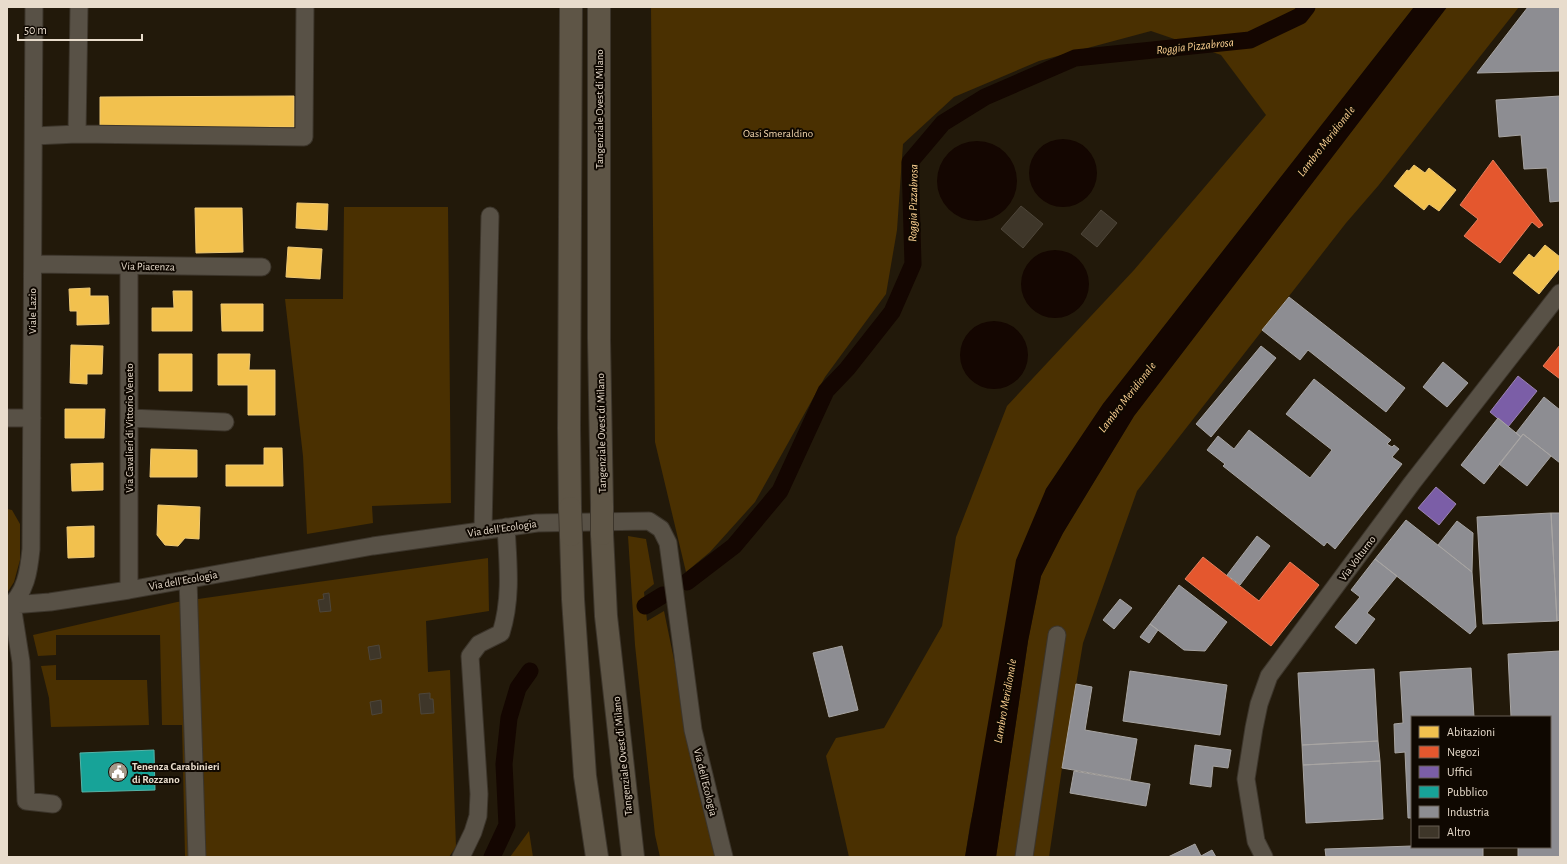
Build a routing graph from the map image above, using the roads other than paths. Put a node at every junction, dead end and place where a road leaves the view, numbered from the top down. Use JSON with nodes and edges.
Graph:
{"nodes":[{"id":1,"x":34,"y":7,"type":"edge"},
{"id":2,"x":79,"y":7,"type":"edge"},
{"id":3,"x":305,"y":7,"type":"edge"},
{"id":4,"x":571,"y":7,"type":"edge"},
{"id":5,"x":599,"y":7,"type":"edge"},
{"id":6,"x":77,"y":134,"type":"junction"},
{"id":7,"x":34,"y":136,"type":"junction"},
{"id":8,"x":490,"y":216,"type":"dead end"},
{"id":9,"x":33,"y":264,"type":"junction"},
{"id":10,"x":129,"y":266,"type":"junction"},
{"id":11,"x":262,"y":267,"type":"dead end"},
{"id":12,"x":1560,"y":293,"type":"edge"},
{"id":13,"x":7,"y":418,"type":"edge"},
{"id":14,"x":32,"y":418,"type":"junction"},
{"id":15,"x":130,"y":418,"type":"junction"},
{"id":16,"x":224,"y":422,"type":"dead end"},
{"id":17,"x":506,"y":527,"type":"junction"},
{"id":18,"x":483,"y":530,"type":"junction"},
{"id":19,"x":188,"y":579,"type":"junction"},
{"id":20,"x":129,"y":590,"type":"junction"},
{"id":21,"x":9,"y":607,"type":"edge"},
{"id":22,"x":1057,"y":634,"type":"dead end"},
{"id":23,"x":53,"y":804,"type":"dead end"},
{"id":24,"x":197,"y":857,"type":"edge"},
{"id":25,"x":461,"y":857,"type":"edge"},
{"id":26,"x":597,"y":857,"type":"edge"},
{"id":27,"x":634,"y":857,"type":"edge"},
{"id":28,"x":724,"y":857,"type":"edge"},
{"id":29,"x":1024,"y":857,"type":"edge"},
{"id":30,"x":1264,"y":857,"type":"edge"}],
"edges":[{"from":1,"to":7,"type":"street","name":"Viale Lazio"},
{"from":2,"to":6,"type":"street"},
{"from":3,"to":6,"type":"street"},
{"from":4,"to":26,"type":"highway","bridge":true},
{"from":5,"to":27,"type":"highway","name":"Tangenziale Ovest di Milano","bridge":true},
{"from":6,"to":7,"type":"street"},
{"from":7,"to":9,"type":"street","name":"Viale Lazio"},
{"from":8,"to":18,"type":"street"},
{"from":9,"to":10,"type":"street","name":"Via Piacenza"},
{"from":9,"to":14,"type":"street","name":"Viale Lazio"},
{"from":10,"to":11,"type":"street","name":"Via Piacenza"},
{"from":10,"to":15,"type":"street","name":"Via Cavalieri di Vittorio Veneto"},
{"from":12,"to":30,"type":"street","name":"Via Volturno"},
{"from":13,"to":14,"type":"street"},
{"from":14,"to":21,"type":"street","name":"Viale Lazio"},
{"from":15,"to":16,"type":"street"},
{"from":15,"to":20,"type":"street","name":"Via Cavalieri di Vittorio Veneto"},
{"from":17,"to":18,"type":"street","name":"Via dell'Ecologia"},
{"from":17,"to":25,"type":"street"},
{"from":17,"to":28,"type":"street","name":"Via dell'Ecologia"},
{"from":18,"to":19,"type":"street","name":"Via dell'Ecologia"},
{"from":19,"to":20,"type":"street","name":"Via dell'Ecologia"},
{"from":19,"to":24,"type":"street"},
{"from":20,"to":21,"type":"street","name":"Via dell'Ecologia"},
{"from":21,"to":23,"type":"street"},
{"from":22,"to":29,"type":"street"}]}
